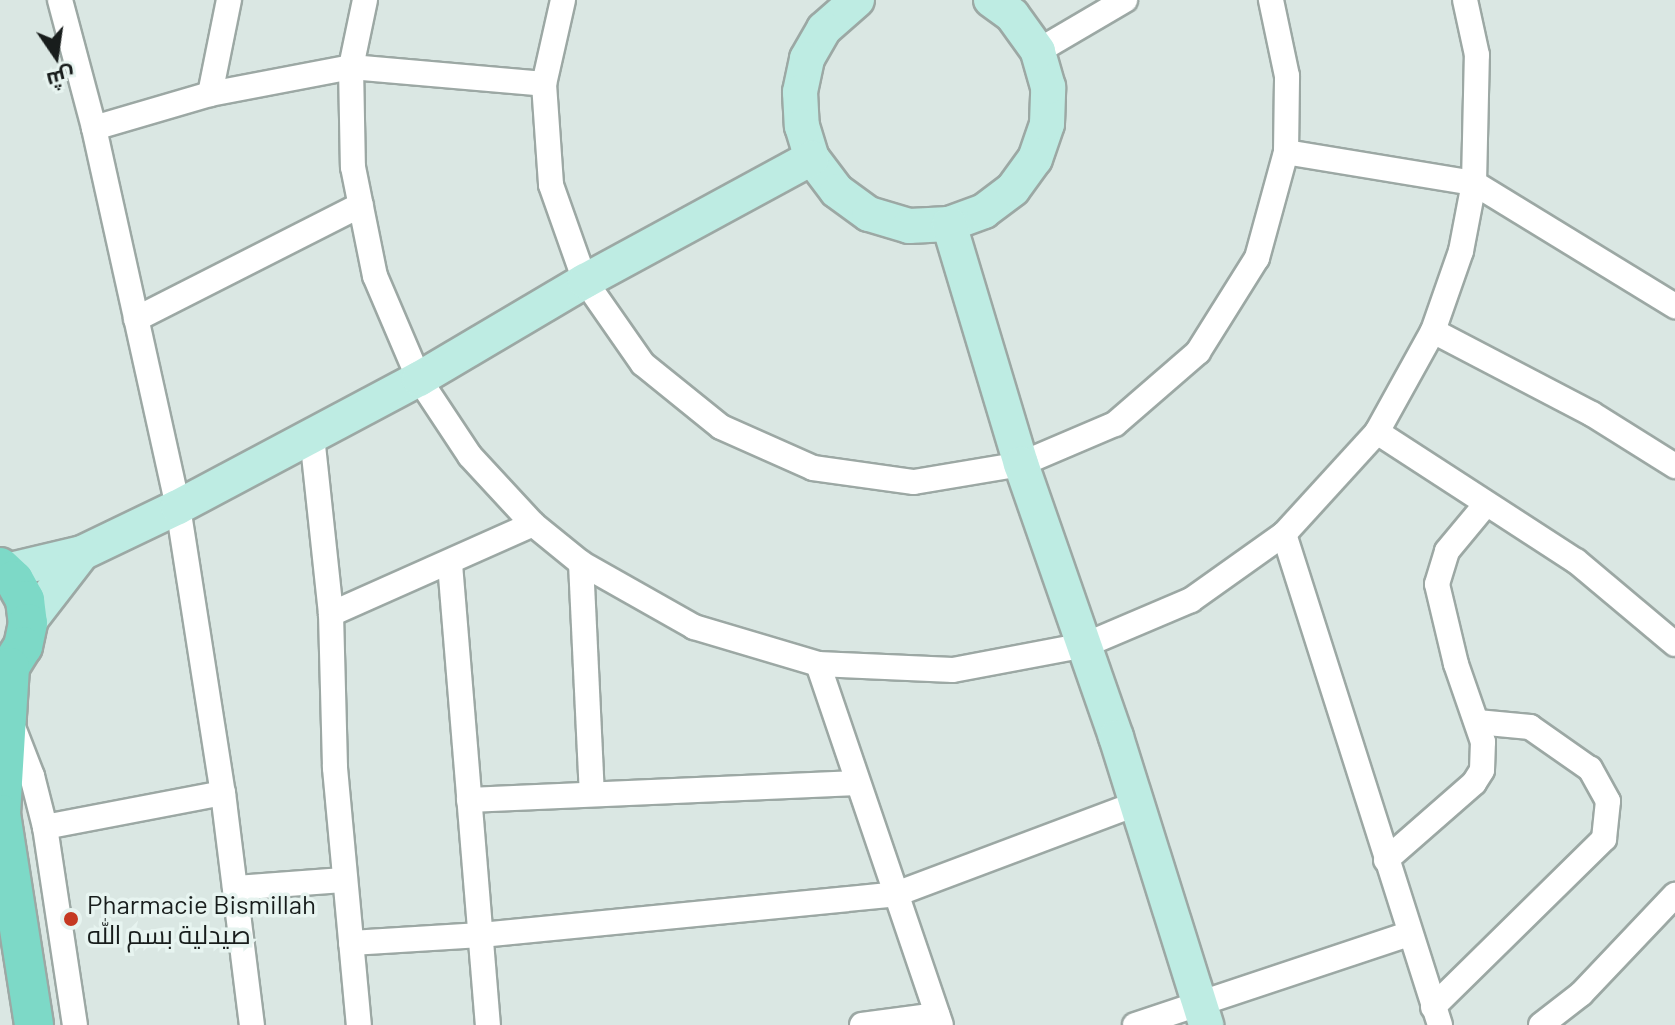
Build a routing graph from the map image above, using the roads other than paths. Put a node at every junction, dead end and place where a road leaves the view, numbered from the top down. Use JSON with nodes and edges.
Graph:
{"nodes":[{"id":1,"x":60,"y":0,"type":"edge"},
{"id":2,"x":229,"y":0,"type":"edge"},
{"id":3,"x":365,"y":0,"type":"edge"},
{"id":4,"x":563,"y":0,"type":"edge"},
{"id":5,"x":991,"y":0,"type":"edge"},
{"id":6,"x":1125,"y":0,"type":"edge"},
{"id":7,"x":1271,"y":0,"type":"edge"},
{"id":8,"x":1465,"y":0,"type":"edge"},
{"id":9,"x":849,"y":2,"type":"edge"},
{"id":10,"x":1038,"y":51,"type":"junction"},
{"id":11,"x":351,"y":67,"type":"junction"},
{"id":12,"x":544,"y":84,"type":"junction"},
{"id":13,"x":210,"y":94,"type":"junction"},
{"id":14,"x":94,"y":128,"type":"junction"},
{"id":15,"x":1286,"y":152,"type":"junction"},
{"id":16,"x":812,"y":158,"type":"junction"},
{"id":17,"x":1474,"y":183,"type":"junction"},
{"id":18,"x":361,"y":205,"type":"junction"},
{"id":19,"x":949,"y":224,"type":"junction"},
{"id":20,"x":585,"y":281,"type":"junction"},
{"id":21,"x":1675,"y":306,"type":"edge"},
{"id":22,"x":136,"y":319,"type":"junction"},
{"id":23,"x":1433,"y":331,"type":"junction"},
{"id":24,"x":419,"y":379,"type":"junction"},
{"id":25,"x":1377,"y":432,"type":"junction"},
{"id":26,"x":312,"y":436,"type":"junction"},
{"id":27,"x":1021,"y":464,"type":"junction"},
{"id":28,"x":1675,"y":466,"type":"edge"},
{"id":29,"x":1486,"y":504,"type":"junction"},
{"id":30,"x":178,"y":507,"type":"junction"},
{"id":31,"x":533,"y":524,"type":"junction"},
{"id":32,"x":1284,"y":534,"type":"junction"},
{"id":33,"x":82,"y":553,"type":"junction"},
{"id":34,"x":581,"y":563,"type":"junction"},
{"id":35,"x":450,"y":564,"type":"junction"},
{"id":36,"x":3,"y":569,"type":"edge"},
{"id":37,"x":331,"y":614,"type":"junction"},
{"id":38,"x":28,"y":623,"type":"junction"},
{"id":39,"x":1675,"y":644,"type":"edge"},
{"id":40,"x":1085,"y":645,"type":"junction"},
{"id":41,"x":818,"y":664,"type":"junction"},
{"id":42,"x":5,"y":670,"type":"edge"},
{"id":43,"x":8,"y":716,"type":"junction"},
{"id":44,"x":1477,"y":722,"type":"junction"},
{"id":45,"x":857,"y":783,"type":"junction"},
{"id":46,"x":223,"y":793,"type":"junction"},
{"id":47,"x":592,"y":793,"type":"junction"},
{"id":48,"x":469,"y":800,"type":"junction"},
{"id":49,"x":1136,"y":804,"type":"junction"},
{"id":50,"x":0,"y":813,"type":"edge"},
{"id":51,"x":45,"y":827,"type":"junction"},
{"id":52,"x":1386,"y":860,"type":"junction"},
{"id":53,"x":345,"y":880,"type":"junction"},
{"id":54,"x":235,"y":888,"type":"junction"},
{"id":55,"x":896,"y":894,"type":"junction"},
{"id":56,"x":1675,"y":895,"type":"edge"},
{"id":57,"x":1409,"y":934,"type":"junction"},
{"id":58,"x":481,"y":935,"type":"junction"},
{"id":59,"x":351,"y":943,"type":"junction"},
{"id":60,"x":1202,"y":1014,"type":"edge"},
{"id":61,"x":1436,"y":1016,"type":"edge"},
{"id":62,"x":939,"y":1020,"type":"edge"},
{"id":63,"x":34,"y":1025,"type":"edge"},
{"id":64,"x":75,"y":1025,"type":"edge"},
{"id":65,"x":252,"y":1025,"type":"edge"},
{"id":66,"x":359,"y":1025,"type":"edge"},
{"id":67,"x":488,"y":1025,"type":"edge"},
{"id":68,"x":862,"y":1025,"type":"edge"},
{"id":69,"x":1135,"y":1025,"type":"edge"},
{"id":70,"x":1541,"y":1025,"type":"edge"}],
"edges":[{"from":1,"to":14,"type":"street"},
{"from":2,"to":13,"type":"street"},
{"from":3,"to":11,"type":"street"},
{"from":4,"to":12,"type":"street"},
{"from":5,"to":10,"type":"street"},
{"from":6,"to":10,"type":"street"},
{"from":7,"to":15,"type":"street"},
{"from":8,"to":17,"type":"street"},
{"from":9,"to":16,"type":"street"},
{"from":10,"to":19,"type":"street"},
{"from":11,"to":12,"type":"street"},
{"from":11,"to":13,"type":"street"},
{"from":11,"to":18,"type":"street"},
{"from":12,"to":20,"type":"street"},
{"from":13,"to":14,"type":"street"},
{"from":14,"to":22,"type":"street"},
{"from":15,"to":17,"type":"street"},
{"from":15,"to":27,"type":"street"},
{"from":16,"to":19,"type":"street"},
{"from":16,"to":20,"type":"street"},
{"from":17,"to":21,"type":"street"},
{"from":17,"to":23,"type":"street"},
{"from":18,"to":22,"type":"street"},
{"from":18,"to":24,"type":"street"},
{"from":19,"to":27,"type":"street"},
{"from":20,"to":24,"type":"street"},
{"from":20,"to":27,"type":"street"},
{"from":22,"to":30,"type":"street"},
{"from":23,"to":25,"type":"street"},
{"from":23,"to":28,"type":"street"},
{"from":24,"to":26,"type":"street"},
{"from":24,"to":31,"type":"street"},
{"from":25,"to":29,"type":"street"},
{"from":25,"to":32,"type":"street"},
{"from":26,"to":30,"type":"street"},
{"from":26,"to":37,"type":"street"},
{"from":27,"to":40,"type":"street"},
{"from":29,"to":39,"type":"street"},
{"from":29,"to":44,"type":"street"},
{"from":30,"to":33,"type":"street"},
{"from":30,"to":46,"type":"street"},
{"from":31,"to":34,"type":"street"},
{"from":31,"to":35,"type":"street"},
{"from":32,"to":40,"type":"street"},
{"from":32,"to":52,"type":"street"},
{"from":33,"to":36,"type":"street"},
{"from":33,"to":38,"type":"street"},
{"from":34,"to":41,"type":"street"},
{"from":34,"to":47,"type":"street"},
{"from":35,"to":37,"type":"street"},
{"from":35,"to":48,"type":"street"},
{"from":36,"to":38,"type":"main road"},
{"from":37,"to":53,"type":"street"},
{"from":38,"to":42,"type":"main road"},
{"from":40,"to":41,"type":"street"},
{"from":40,"to":49,"type":"street"},
{"from":41,"to":45,"type":"street"},
{"from":42,"to":43,"type":"main road"},
{"from":43,"to":50,"type":"main road"},
{"from":43,"to":51,"type":"street"},
{"from":44,"to":52,"type":"street"},
{"from":44,"to":61,"type":"street"},
{"from":45,"to":47,"type":"street"},
{"from":45,"to":55,"type":"street"},
{"from":46,"to":51,"type":"street"},
{"from":46,"to":54,"type":"street"},
{"from":47,"to":48,"type":"street"},
{"from":48,"to":58,"type":"street"},
{"from":49,"to":55,"type":"street"},
{"from":49,"to":60,"type":"street"},
{"from":50,"to":63,"type":"main road"},
{"from":51,"to":64,"type":"street"},
{"from":52,"to":57,"type":"street"},
{"from":53,"to":54,"type":"street"},
{"from":53,"to":59,"type":"street"},
{"from":54,"to":65,"type":"street"},
{"from":55,"to":58,"type":"street"},
{"from":55,"to":62,"type":"street"},
{"from":56,"to":70,"type":"street"},
{"from":57,"to":60,"type":"street"},
{"from":57,"to":61,"type":"street"},
{"from":58,"to":59,"type":"street"},
{"from":58,"to":67,"type":"street"},
{"from":59,"to":66,"type":"street"},
{"from":60,"to":69,"type":"street"},
{"from":62,"to":68,"type":"street"}]}
